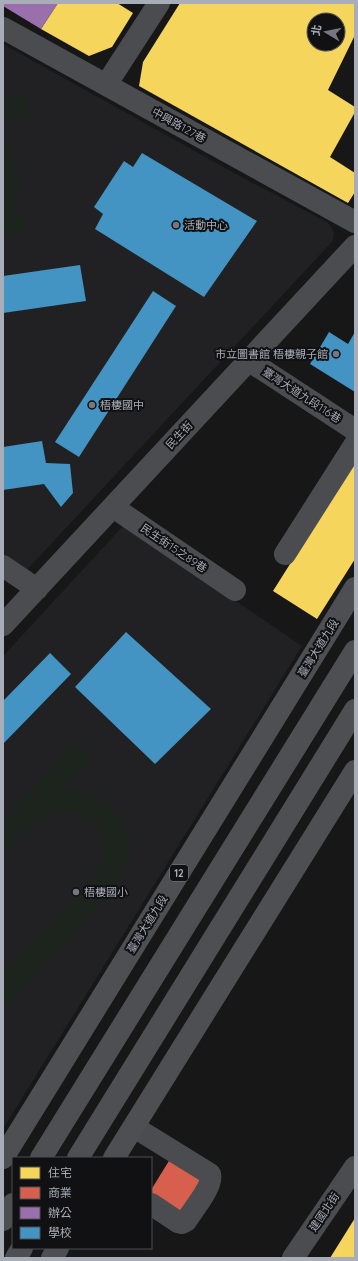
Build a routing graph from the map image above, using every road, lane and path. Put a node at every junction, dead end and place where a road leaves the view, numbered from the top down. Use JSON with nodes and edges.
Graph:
{"nodes":[{"id":1,"x":159,"y":3,"type":"edge"},
{"id":2,"x":3,"y":28,"type":"edge"},
{"id":3,"x":106,"y":85,"type":"junction"},
{"id":4,"x":355,"y":222,"type":"edge"},
{"id":5,"x":355,"y":246,"type":"edge"},
{"id":6,"x":248,"y":360,"type":"junction"},
{"id":7,"x":355,"y":430,"type":"edge"},
{"id":8,"x":355,"y":444,"type":"edge"},
{"id":9,"x":113,"y":507,"type":"junction"},
{"id":10,"x":285,"y":554,"type":"dead end"},
{"id":11,"x":3,"y":566,"type":"edge"},
{"id":12,"x":355,"y":588,"type":"edge"},
{"id":13,"x":37,"y":589,"type":"junction"},
{"id":14,"x":235,"y":590,"type":"dead end"},
{"id":15,"x":3,"y":625,"type":"edge"},
{"id":16,"x":355,"y":651,"type":"edge"},
{"id":17,"x":355,"y":710,"type":"edge"},
{"id":18,"x":355,"y":770,"type":"edge"},
{"id":19,"x":134,"y":1127,"type":"junction"},
{"id":20,"x":42,"y":1157,"type":"edge"},
{"id":21,"x":79,"y":1157,"type":"edge"},
{"id":22,"x":115,"y":1157,"type":"edge"},
{"id":23,"x":3,"y":1158,"type":"edge"},
{"id":24,"x":355,"y":1169,"type":"edge"},
{"id":25,"x":152,"y":1205,"type":"edge"},
{"id":26,"x":12,"y":1206,"type":"edge"},
{"id":27,"x":3,"y":1220,"type":"edge"},
{"id":28,"x":21,"y":1249,"type":"edge"},
{"id":29,"x":57,"y":1249,"type":"edge"},
{"id":30,"x":16,"y":1258,"type":"edge"},
{"id":31,"x":52,"y":1258,"type":"edge"},
{"id":32,"x":293,"y":1258,"type":"edge"}],
"edges":[{"from":1,"to":3,"type":"street"},
{"from":2,"to":3,"type":"street","name":"中興路127巷"},
{"from":3,"to":4,"type":"street","name":"中興路127巷"},
{"from":5,"to":6,"type":"street","name":"民生街"},
{"from":6,"to":7,"type":"street","name":"臺灣大道九段116巷"},
{"from":6,"to":9,"type":"street","name":"民生街"},
{"from":8,"to":10,"type":"street"},
{"from":9,"to":13,"type":"street","name":"民生街"},
{"from":9,"to":14,"type":"street","name":"民生街15之89巷"},
{"from":11,"to":13,"type":"street"},
{"from":12,"to":23,"type":"main road","name":"臺灣大道九段","number":"12"},
{"from":13,"to":15,"type":"street","name":"民生街"},
{"from":16,"to":20,"type":"main road"},
{"from":17,"to":21,"type":"main road"},
{"from":18,"to":19,"type":"main road"},
{"from":19,"to":22,"type":"main road"},
{"from":19,"to":25,"type":"street"},
{"from":24,"to":32,"type":"street","name":"建國北街"},
{"from":26,"to":27,"type":"main road"},
{"from":28,"to":30,"type":"main road"},
{"from":29,"to":31,"type":"main road"}]}
